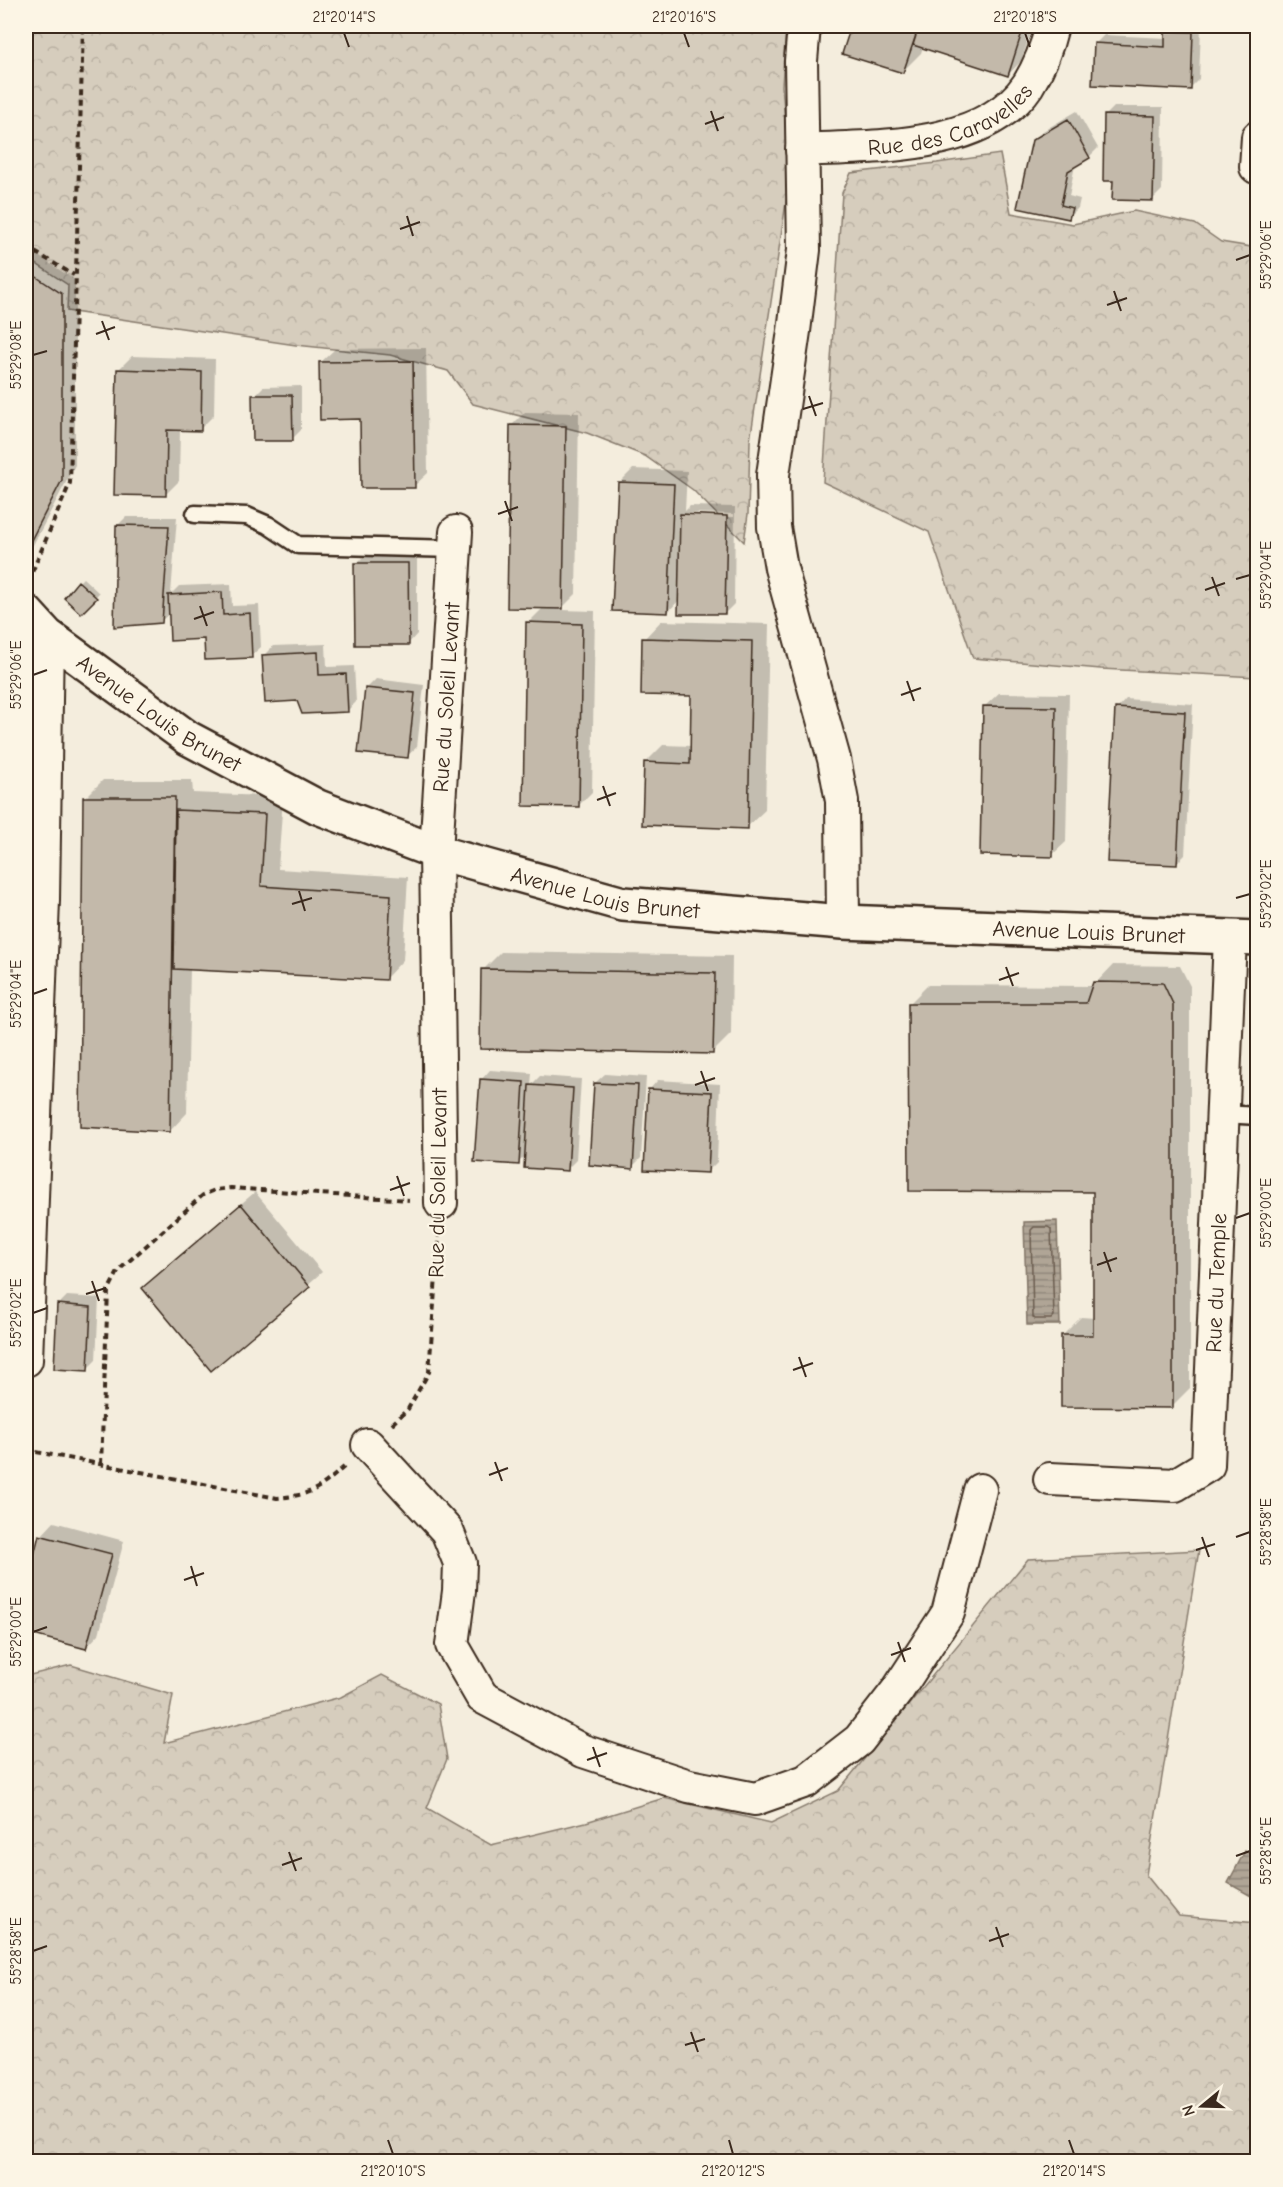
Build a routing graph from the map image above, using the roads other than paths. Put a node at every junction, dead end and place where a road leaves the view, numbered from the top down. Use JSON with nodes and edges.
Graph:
{"nodes":[{"id":1,"x":804,"y":26,"type":"edge"},
{"id":2,"x":1052,"y":26,"type":"edge"},
{"id":3,"x":802,"y":150,"type":"junction"},
{"id":4,"x":195,"y":514,"type":"dead end"},
{"id":5,"x":456,"y":541,"type":"joint"},
{"id":6,"x":36,"y":623,"type":"edge"},
{"id":7,"x":436,"y":852,"type":"junction"},
{"id":8,"x":34,"y":899,"type":"edge"},
{"id":9,"x":843,"y":922,"type":"junction"},
{"id":10,"x":1244,"y":937,"type":"edge"},
{"id":11,"x":1223,"y":1114,"type":"junction"},
{"id":12,"x":1257,"y":1116,"type":"edge"},
{"id":13,"x":441,"y":1203,"type":"road end"},
{"id":14,"x":26,"y":1360,"type":"edge"},
{"id":15,"x":368,"y":1445,"type":"road end"},
{"id":16,"x":1050,"y":1479,"type":"dead end"},
{"id":17,"x":980,"y":1490,"type":"dead end"}],
"edges":[{"from":1,"to":3,"type":"street"},
{"from":2,"to":3,"type":"street","name":"Rue des Caravelles"},
{"from":3,"to":9,"type":"street"},
{"from":4,"to":5,"type":"lane"},
{"from":5,"to":7,"type":"street","name":"Rue du Soleil Levant"},
{"from":6,"to":7,"type":"street","name":"Avenue Louis Brunet"},
{"from":6,"to":8,"type":"street"},
{"from":7,"to":9,"type":"street","name":"Avenue Louis Brunet"},
{"from":7,"to":13,"type":"street","name":"Rue du Soleil Levant"},
{"from":8,"to":14,"type":"street"},
{"from":9,"to":10,"type":"street","name":"Avenue Louis Brunet"},
{"from":10,"to":11,"type":"street","name":"Rue du Temple"},
{"from":11,"to":12,"type":"lane"},
{"from":11,"to":16,"type":"street","name":"Rue du Temple"},
{"from":15,"to":17,"type":"street"}]}
